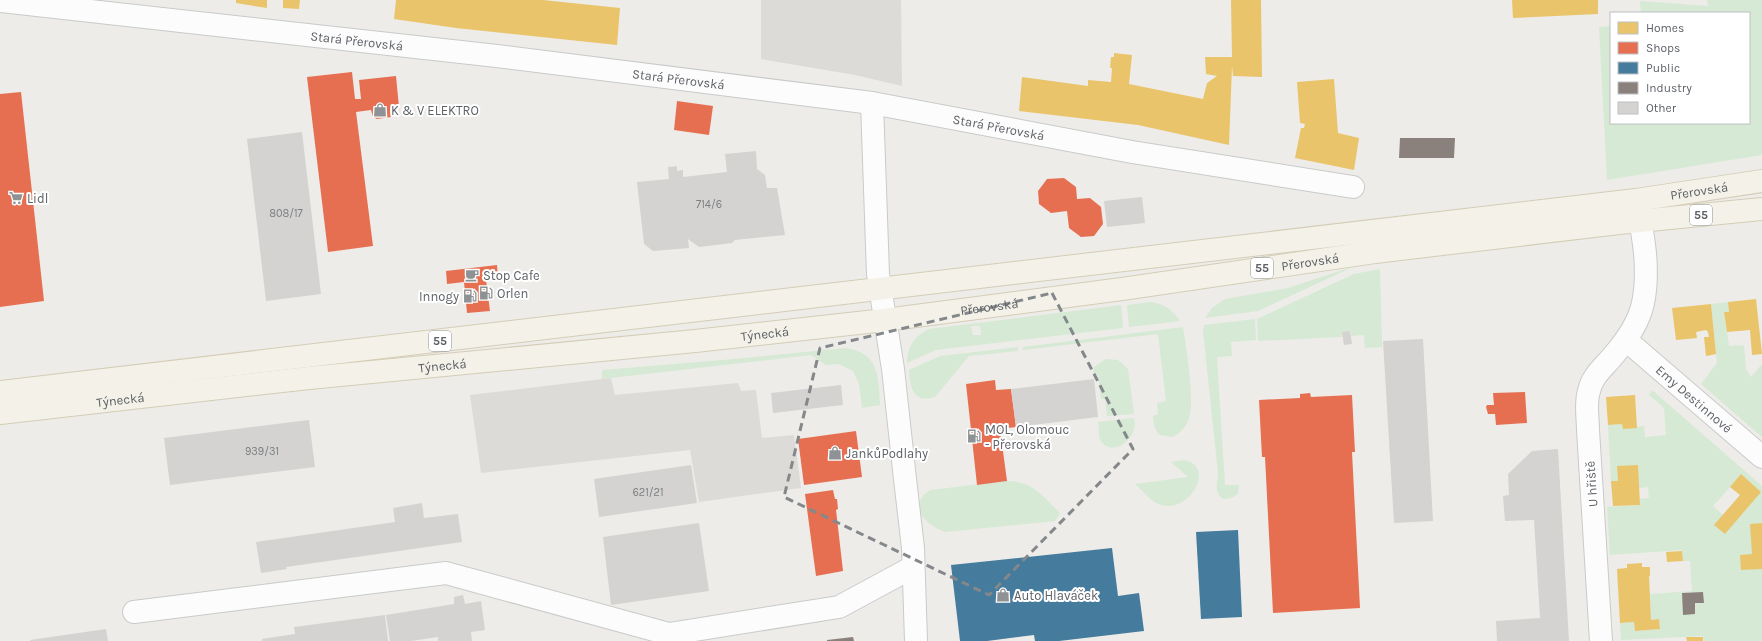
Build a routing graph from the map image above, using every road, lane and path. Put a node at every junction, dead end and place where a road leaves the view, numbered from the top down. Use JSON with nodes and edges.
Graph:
{"nodes":[{"id":1,"x":0,"y":1,"type":"edge"},
{"id":2,"x":872,"y":103,"type":"junction"},
{"id":3,"x":1762,"y":181,"type":"edge"},
{"id":4,"x":1353,"y":187,"type":"dead end"},
{"id":5,"x":1762,"y":209,"type":"edge"},
{"id":6,"x":1638,"y":211,"type":"junction"},
{"id":7,"x":881,"y":290,"type":"junction"},
{"id":8,"x":885,"y":320,"type":"junction"},
{"id":9,"x":1626,"y":340,"type":"junction"},
{"id":10,"x":0,"y":392,"type":"edge"},
{"id":11,"x":0,"y":414,"type":"edge"},
{"id":12,"x":1762,"y":458,"type":"edge"},
{"id":13,"x":913,"y":567,"type":"junction"},
{"id":14,"x":134,"y":612,"type":"dead end"},
{"id":15,"x":916,"y":641,"type":"edge"},
{"id":16,"x":1601,"y":641,"type":"edge"}],
"edges":[{"from":1,"to":2,"type":"street","name":"Stará Přerovská"},
{"from":2,"to":4,"type":"street","name":"Stará Přerovská"},
{"from":2,"to":7,"type":"street"},
{"from":3,"to":6,"type":"main road","name":"Přerovská","number":"55"},
{"from":5,"to":6,"type":"main road","name":"Přerovská","number":"55"},
{"from":6,"to":7,"type":"main road","name":"Přerovská","number":"55"},
{"from":6,"to":8,"type":"main road","name":"Přerovská","number":"55"},
{"from":6,"to":9,"type":"street"},
{"from":7,"to":8,"type":"street"},
{"from":7,"to":10,"type":"main road","name":"Týnecká","number":"55"},
{"from":8,"to":11,"type":"main road","name":"Týnecká","number":"55"},
{"from":8,"to":13,"type":"street"},
{"from":9,"to":12,"type":"street","name":"Emy Destinnové"},
{"from":9,"to":16,"type":"street","name":"U hřiště"},
{"from":13,"to":14,"type":"street"},
{"from":13,"to":15,"type":"street"}]}
